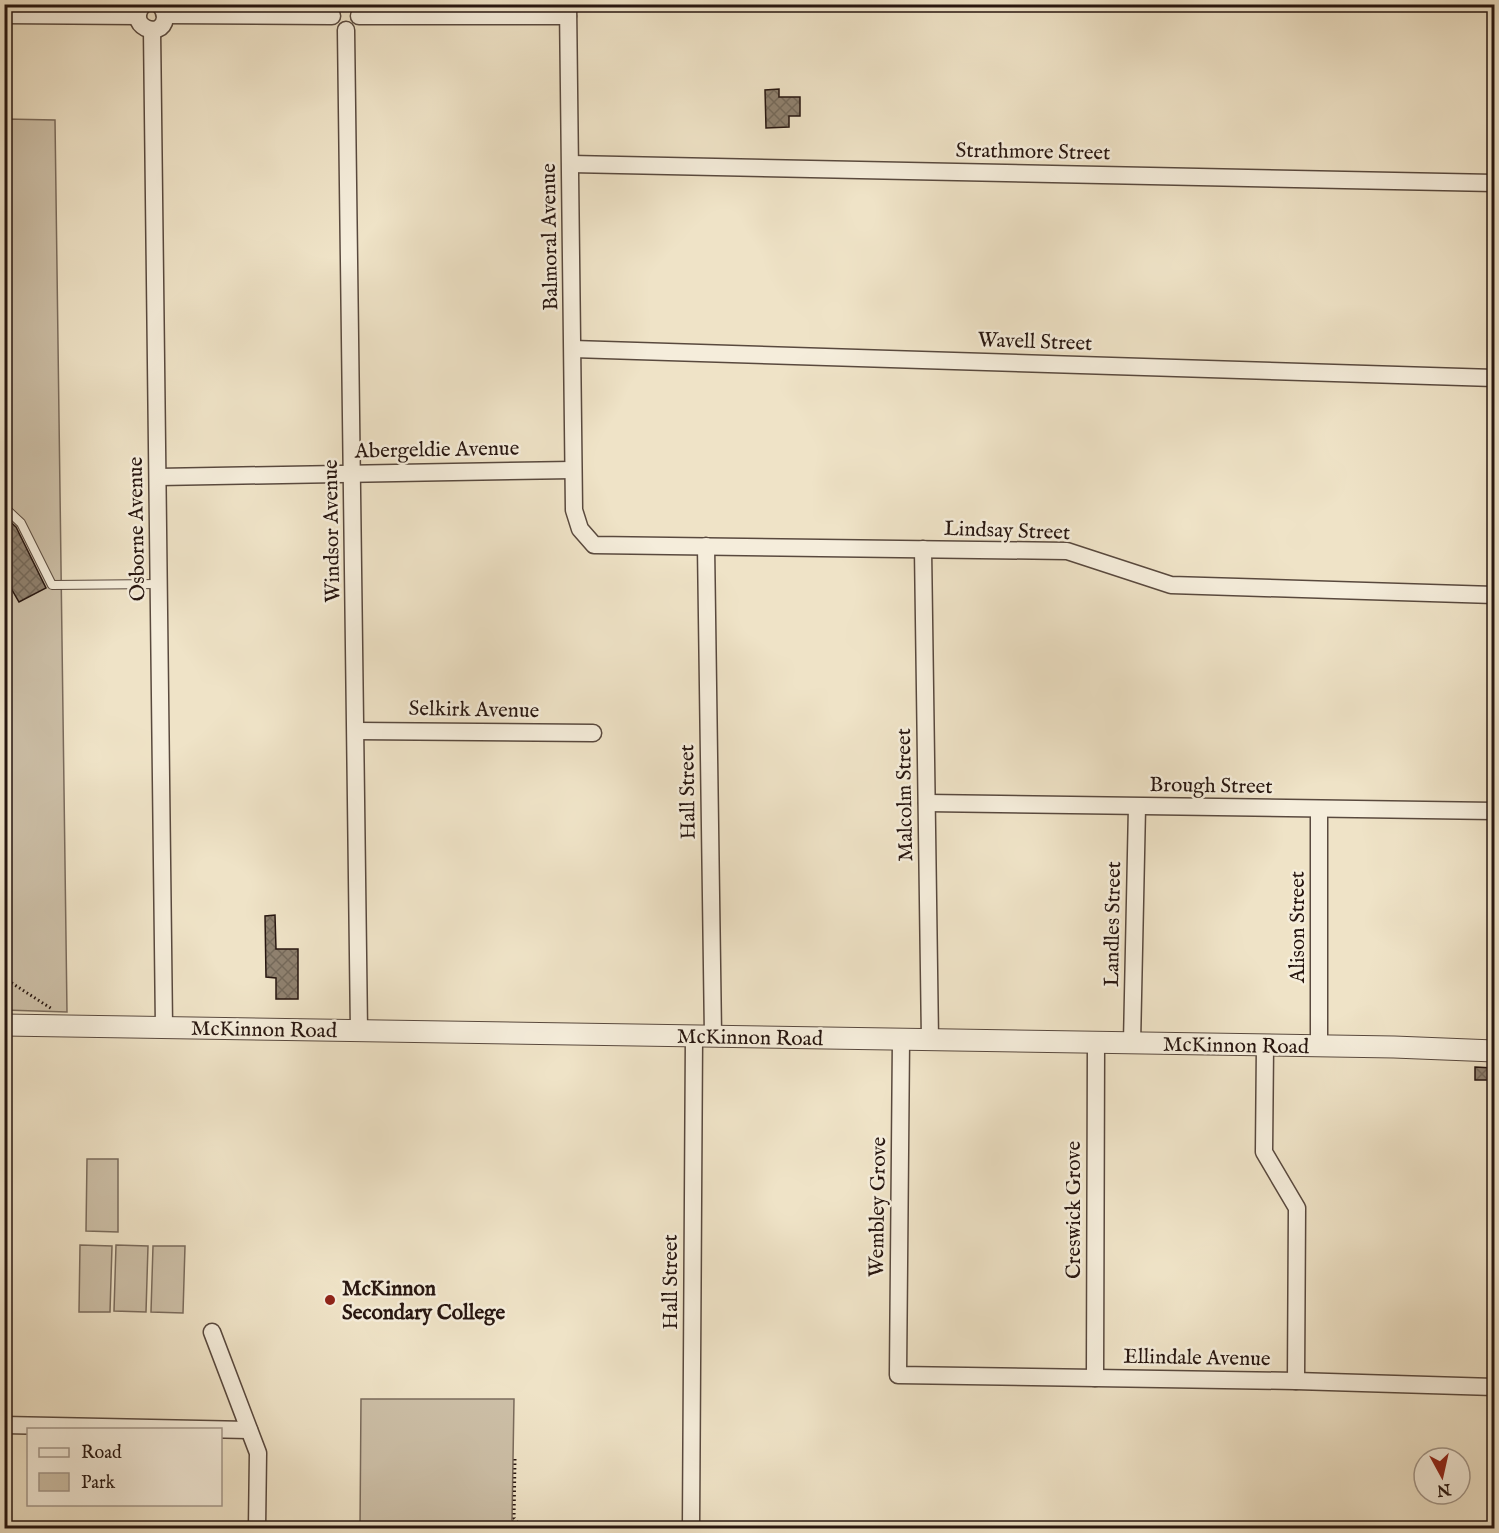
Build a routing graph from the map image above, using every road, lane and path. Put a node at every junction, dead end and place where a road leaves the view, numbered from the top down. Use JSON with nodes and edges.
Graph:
{"nodes":[{"id":1,"x":141,"y":10,"type":"edge"},
{"id":2,"x":162,"y":10,"type":"edge"},
{"id":3,"x":336,"y":10,"type":"edge"},
{"id":4,"x":356,"y":10,"type":"edge"},
{"id":5,"x":568,"y":10,"type":"edge"},
{"id":6,"x":4,"y":15,"type":"edge"},
{"id":7,"x":152,"y":30,"type":"junction"},
{"id":8,"x":346,"y":30,"type":"junction"},
{"id":9,"x":571,"y":164,"type":"junction"},
{"id":10,"x":1494,"y":183,"type":"edge"},
{"id":11,"x":573,"y":349,"type":"junction"},
{"id":12,"x":1494,"y":378,"type":"edge"},
{"id":13,"x":573,"y":470,"type":"junction"},
{"id":14,"x":353,"y":473,"type":"junction"},
{"id":15,"x":158,"y":477,"type":"junction"},
{"id":16,"x":4,"y":507,"type":"edge"},
{"id":17,"x":706,"y":546,"type":"junction"},
{"id":18,"x":923,"y":549,"type":"junction"},
{"id":19,"x":159,"y":584,"type":"junction"},
{"id":20,"x":1494,"y":595,"type":"edge"},
{"id":21,"x":356,"y":731,"type":"junction"},
{"id":22,"x":593,"y":733,"type":"dead end"},
{"id":23,"x":927,"y":803,"type":"junction"},
{"id":24,"x":1137,"y":807,"type":"junction"},
{"id":25,"x":1319,"y":809,"type":"junction"},
{"id":26,"x":1494,"y":811,"type":"edge"},
{"id":27,"x":4,"y":978,"type":"edge"},
{"id":28,"x":54,"y":1010,"type":"dead end"},
{"id":29,"x":4,"y":1025,"type":"edge"},
{"id":30,"x":164,"y":1028,"type":"junction"},
{"id":31,"x":359,"y":1031,"type":"junction"},
{"id":32,"x":704,"y":1036,"type":"junction"},
{"id":33,"x":902,"y":1039,"type":"junction"},
{"id":34,"x":930,"y":1040,"type":"junction"},
{"id":35,"x":1096,"y":1042,"type":"junction"},
{"id":36,"x":1132,"y":1043,"type":"junction"},
{"id":37,"x":1265,"y":1045,"type":"junction"},
{"id":38,"x":1319,"y":1046,"type":"junction"},
{"id":39,"x":1494,"y":1051,"type":"edge"},
{"id":40,"x":212,"y":1332,"type":"dead end"},
{"id":41,"x":898,"y":1375,"type":"joint"},
{"id":42,"x":1095,"y":1378,"type":"junction"},
{"id":43,"x":1296,"y":1381,"type":"junction"},
{"id":44,"x":1494,"y":1387,"type":"edge"},
{"id":45,"x":4,"y":1425,"type":"edge"},
{"id":46,"x":151,"y":1428,"type":"edge"},
{"id":47,"x":222,"y":1429,"type":"edge"},
{"id":48,"x":249,"y":1430,"type":"junction"},
{"id":49,"x":515,"y":1459,"type":"dead end"},
{"id":50,"x":258,"y":1528,"type":"edge"},
{"id":51,"x":522,"y":1528,"type":"edge"},
{"id":52,"x":691,"y":1528,"type":"edge"}],
"edges":[{"from":1,"to":6,"type":"street"},
{"from":1,"to":7,"type":"street"},
{"from":2,"to":3,"type":"street"},
{"from":2,"to":7,"type":"street"},
{"from":3,"to":8,"type":"street"},
{"from":4,"to":5,"type":"street"},
{"from":4,"to":8,"type":"street"},
{"from":5,"to":9,"type":"street","name":"Balmoral Avenue"},
{"from":7,"to":15,"type":"street","name":"Osborne Avenue"},
{"from":8,"to":14,"type":"street","name":"Windsor Avenue"},
{"from":9,"to":10,"type":"street","name":"Strathmore Street"},
{"from":9,"to":11,"type":"street","name":"Balmoral Avenue"},
{"from":11,"to":12,"type":"street","name":"Wavell Street"},
{"from":11,"to":13,"type":"street","name":"Balmoral Avenue"},
{"from":13,"to":14,"type":"street","name":"Abergeldie Avenue"},
{"from":13,"to":17,"type":"street","name":"Lindsay Street"},
{"from":14,"to":15,"type":"street","name":"Abergeldie Avenue"},
{"from":14,"to":21,"type":"street","name":"Windsor Avenue"},
{"from":15,"to":19,"type":"street","name":"Osborne Avenue"},
{"from":16,"to":19,"type":"lane"},
{"from":17,"to":18,"type":"street","name":"Lindsay Street"},
{"from":17,"to":32,"type":"street","name":"Hall Street"},
{"from":18,"to":20,"type":"street","name":"Lindsay Street"},
{"from":18,"to":23,"type":"street","name":"Malcolm Street"},
{"from":19,"to":30,"type":"street","name":"Osborne Avenue"},
{"from":21,"to":22,"type":"street","name":"Selkirk Avenue"},
{"from":21,"to":31,"type":"street","name":"Windsor Avenue"},
{"from":23,"to":24,"type":"street","name":"Brough Street"},
{"from":23,"to":34,"type":"street","name":"Malcolm Street"},
{"from":24,"to":25,"type":"street","name":"Brough Street"},
{"from":24,"to":36,"type":"street","name":"Landles Street"},
{"from":25,"to":26,"type":"street","name":"Brough Street"},
{"from":25,"to":38,"type":"street","name":"Alison Street"},
{"from":27,"to":28,"type":"path"},
{"from":29,"to":30,"type":"street","name":"McKinnon Road"},
{"from":30,"to":31,"type":"street","name":"McKinnon Road"},
{"from":31,"to":32,"type":"street","name":"McKinnon Road"},
{"from":32,"to":33,"type":"street","name":"McKinnon Road"},
{"from":32,"to":52,"type":"street","name":"Hall Street"},
{"from":33,"to":34,"type":"street","name":"McKinnon Road"},
{"from":33,"to":41,"type":"street","name":"Wembley Grove"},
{"from":34,"to":35,"type":"street","name":"McKinnon Road"},
{"from":35,"to":36,"type":"street","name":"McKinnon Road"},
{"from":35,"to":42,"type":"street","name":"Creswick Grove"},
{"from":36,"to":37,"type":"street","name":"McKinnon Road"},
{"from":37,"to":38,"type":"street","name":"McKinnon Road"},
{"from":37,"to":43,"type":"street"},
{"from":38,"to":39,"type":"street","name":"McKinnon Road"},
{"from":40,"to":48,"type":"street"},
{"from":41,"to":42,"type":"street","name":"Ellindale Avenue"},
{"from":42,"to":43,"type":"street","name":"Ellindale Avenue"},
{"from":43,"to":44,"type":"street","name":"Ellindale Avenue"},
{"from":45,"to":46,"type":"street"},
{"from":47,"to":48,"type":"street"},
{"from":48,"to":50,"type":"street"},
{"from":49,"to":51,"type":"path"}]}
